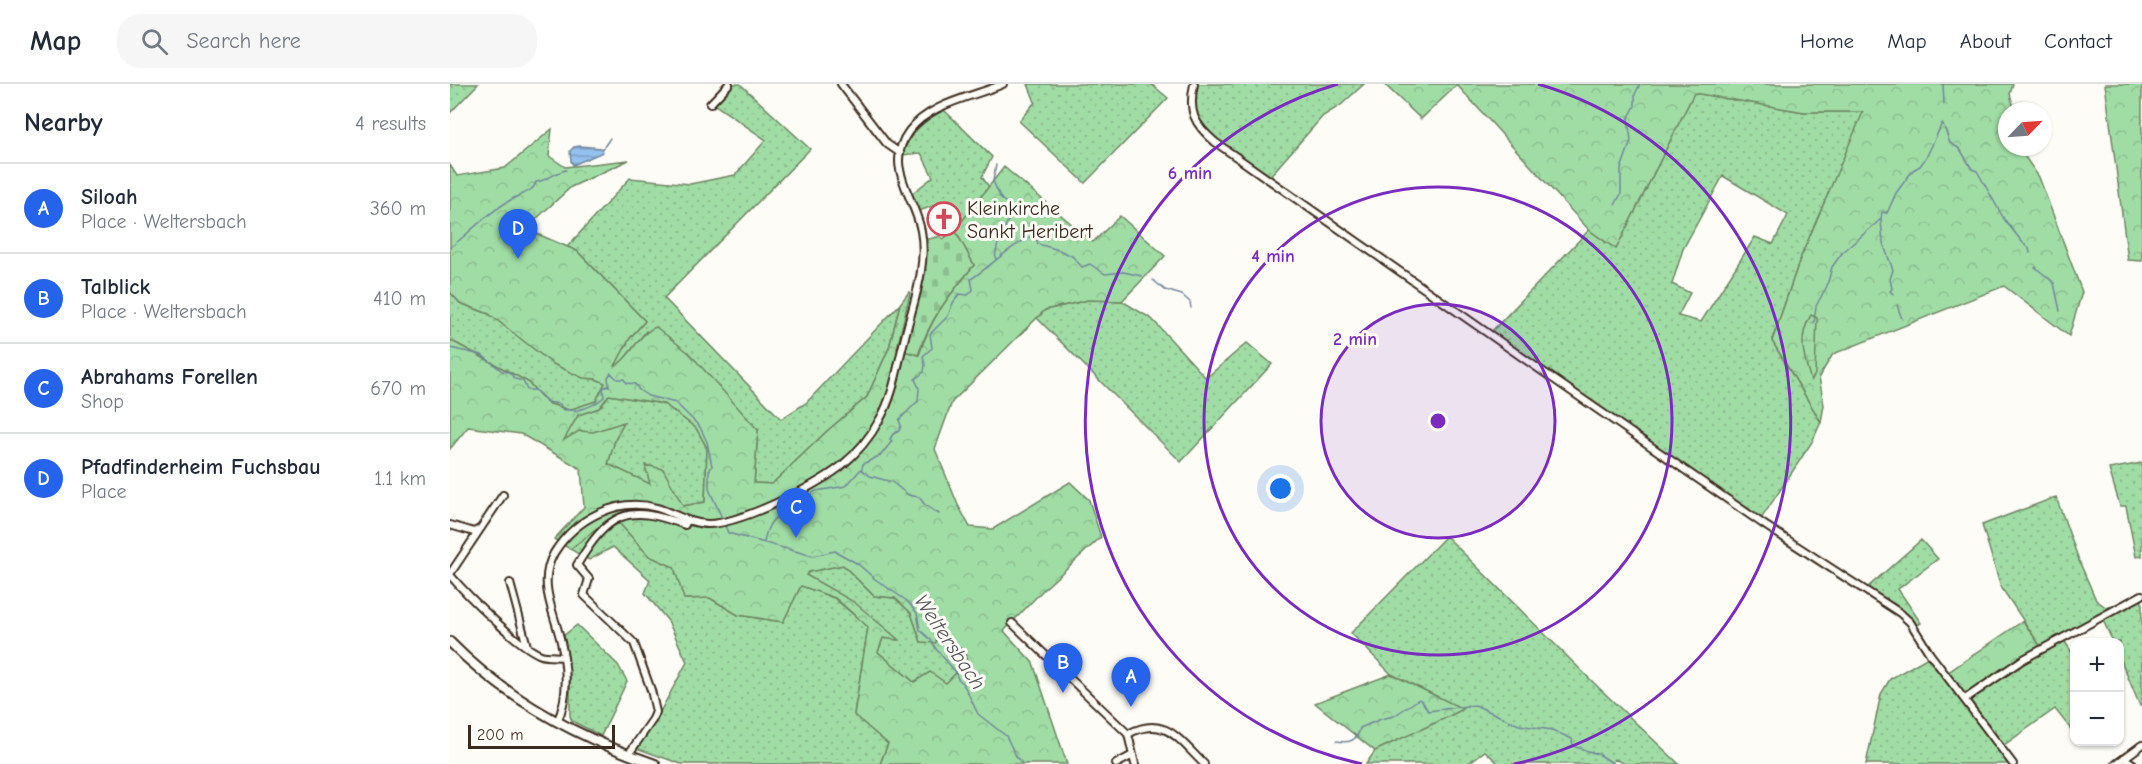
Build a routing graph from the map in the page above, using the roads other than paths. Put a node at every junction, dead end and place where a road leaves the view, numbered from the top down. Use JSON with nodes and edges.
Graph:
{"nodes":[{"id":1,"x":729,"y":84,"type":"edge"},
{"id":2,"x":841,"y":84,"type":"edge"},
{"id":3,"x":1003,"y":84,"type":"edge"},
{"id":4,"x":1194,"y":84,"type":"edge"},
{"id":5,"x":710,"y":104,"type":"dead end"},
{"id":6,"x":900,"y":153,"type":"junction"},
{"id":7,"x":503,"y":495,"type":"dead end"},
{"id":8,"x":687,"y":520,"type":"junction"},
{"id":9,"x":450,"y":525,"type":"edge"},
{"id":10,"x":482,"y":528,"type":"junction"},
{"id":11,"x":450,"y":575,"type":"edge"},
{"id":12,"x":510,"y":583,"type":"dead end"},
{"id":13,"x":2142,"y":595,"type":"edge"},
{"id":14,"x":1012,"y":623,"type":"dead end"},
{"id":15,"x":450,"y":642,"type":"edge"},
{"id":16,"x":528,"y":648,"type":"junction"},
{"id":17,"x":564,"y":657,"type":"junction"},
{"id":18,"x":1965,"y":699,"type":"junction"},
{"id":19,"x":557,"y":722,"type":"junction"},
{"id":20,"x":1128,"y":734,"type":"junction"},
{"id":21,"x":2142,"y":745,"type":"edge"},
{"id":22,"x":628,"y":755,"type":"junction"},
{"id":23,"x":1133,"y":755,"type":"junction"},
{"id":24,"x":2124,"y":758,"type":"junction"},
{"id":25,"x":655,"y":764,"type":"edge"},
{"id":26,"x":1116,"y":764,"type":"edge"},
{"id":27,"x":1135,"y":764,"type":"edge"},
{"id":28,"x":1204,"y":764,"type":"edge"},
{"id":29,"x":2013,"y":764,"type":"edge"},
{"id":30,"x":2116,"y":764,"type":"edge"},
{"id":31,"x":2133,"y":764,"type":"edge"}],
"edges":[{"from":1,"to":5,"type":"street"},
{"from":2,"to":6,"type":"street"},
{"from":3,"to":6,"type":"street"},
{"from":4,"to":18,"type":"street"},
{"from":6,"to":8,"type":"street"},
{"from":7,"to":10,"type":"street"},
{"from":8,"to":17,"type":"street"},
{"from":8,"to":22,"type":"street"},
{"from":9,"to":10,"type":"street"},
{"from":10,"to":11,"type":"street"},
{"from":11,"to":16,"type":"street"},
{"from":12,"to":16,"type":"street"},
{"from":13,"to":18,"type":"street"},
{"from":14,"to":20,"type":"street"},
{"from":15,"to":19,"type":"main road"},
{"from":16,"to":17,"type":"street"},
{"from":17,"to":19,"type":"street"},
{"from":18,"to":29,"type":"street"},
{"from":19,"to":22,"type":"main road"},
{"from":20,"to":23,"type":"street"},
{"from":20,"to":28,"type":"street"},
{"from":21,"to":24,"type":"street"},
{"from":22,"to":25,"type":"main road"},
{"from":23,"to":26,"type":"street"},
{"from":23,"to":27,"type":"street"},
{"from":24,"to":30,"type":"street"},
{"from":24,"to":31,"type":"street"}]}
